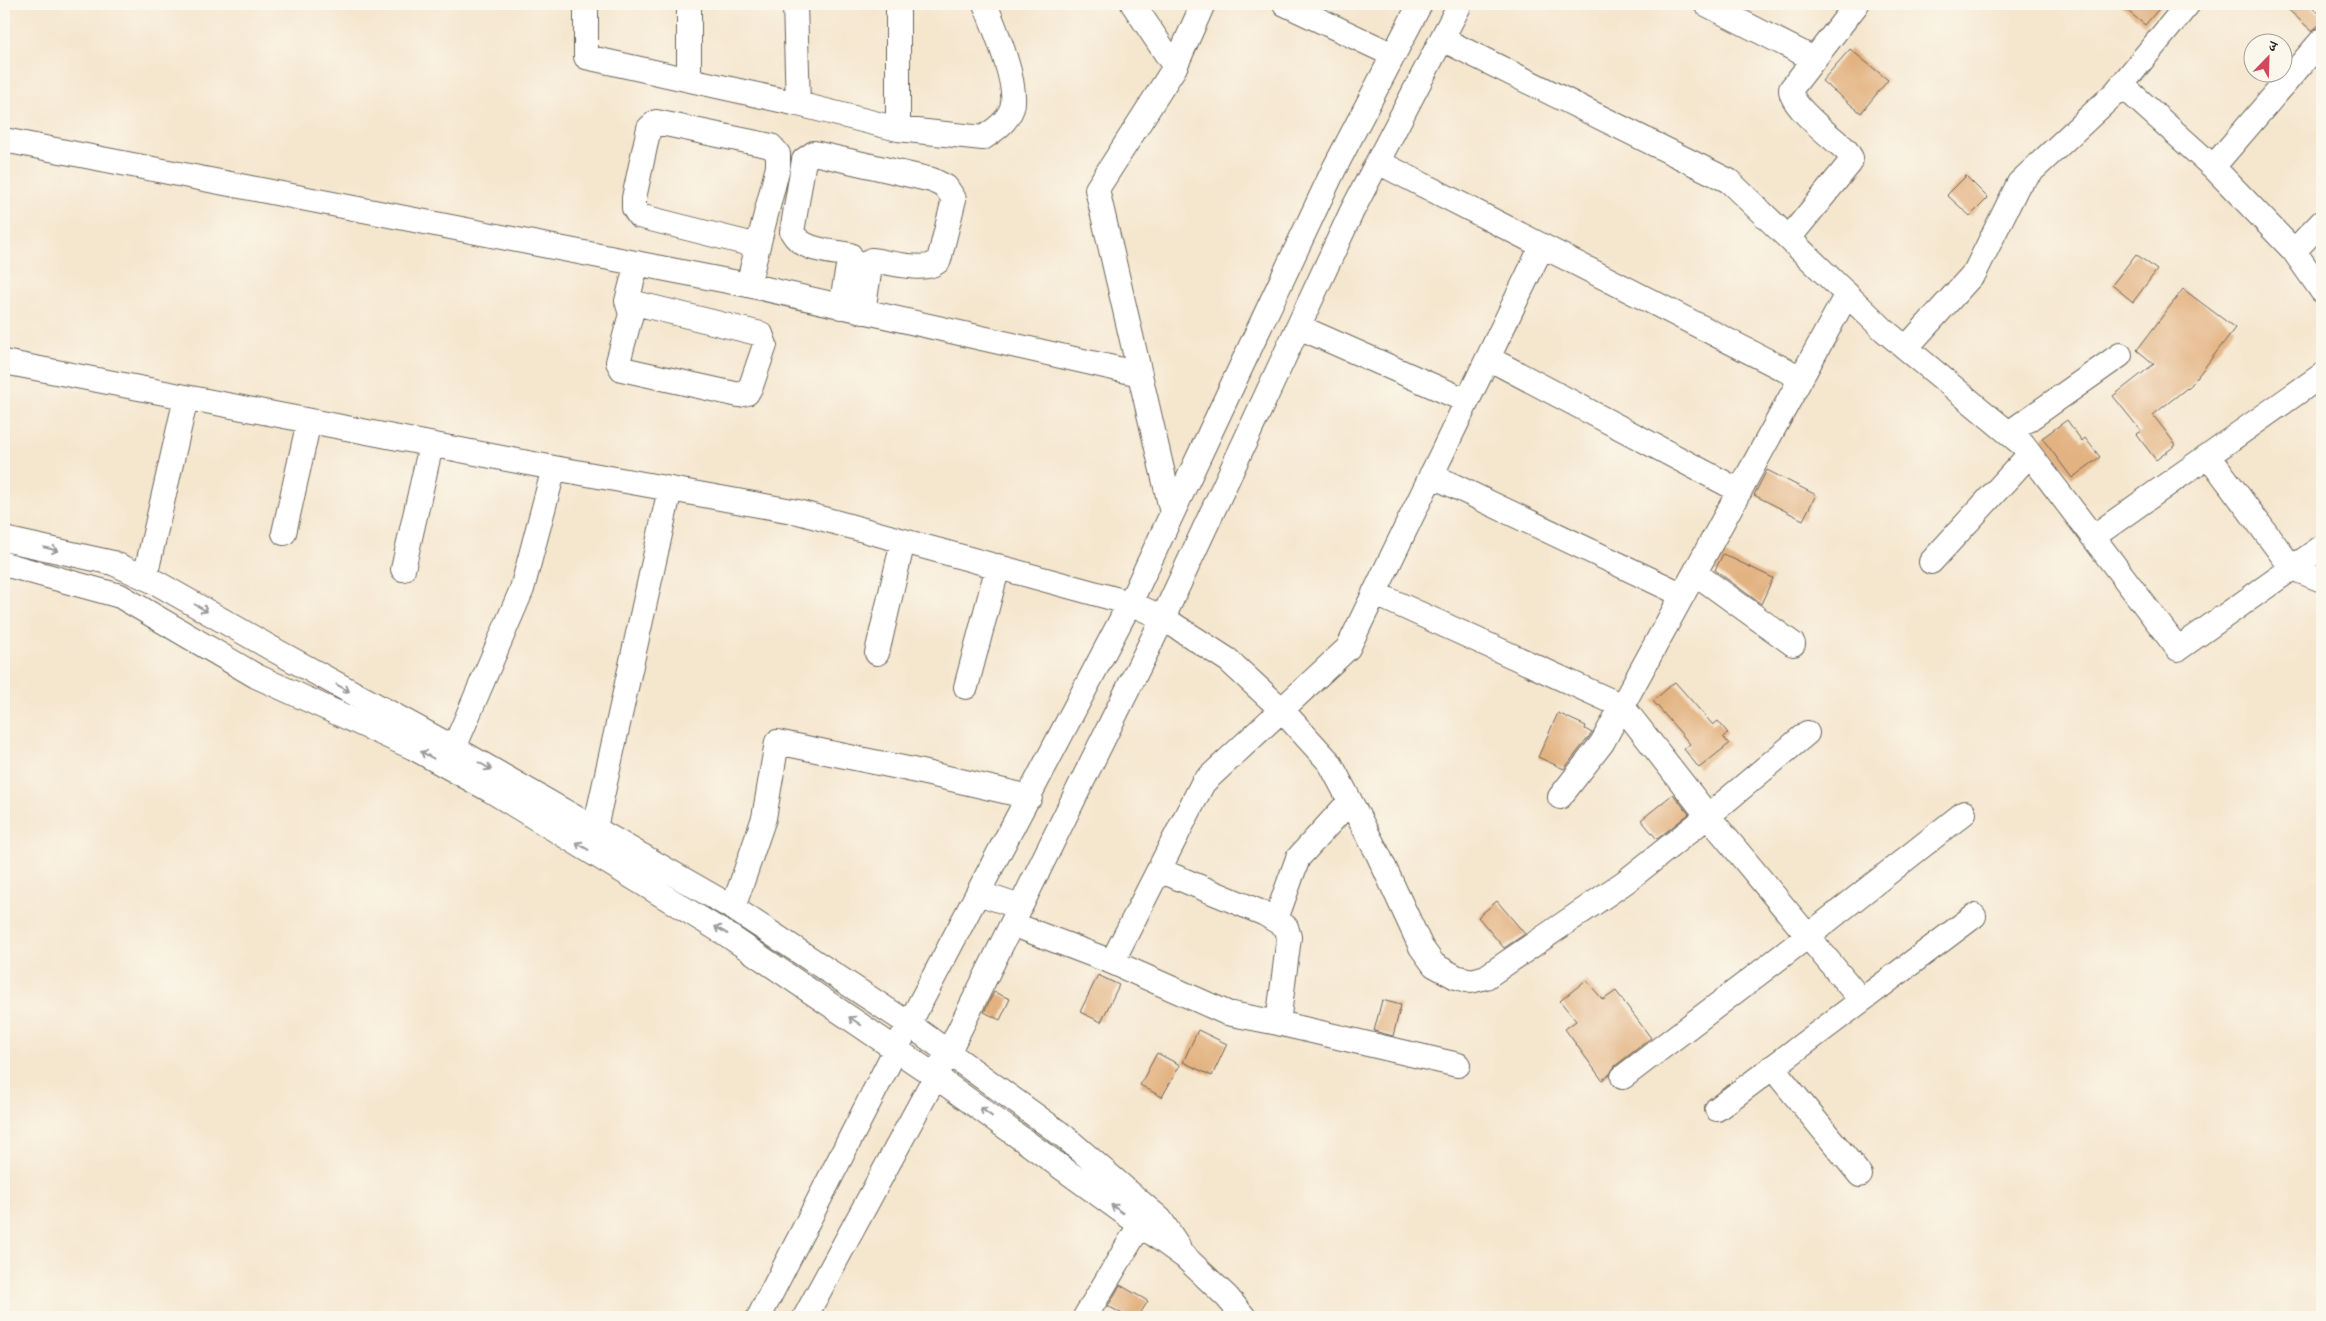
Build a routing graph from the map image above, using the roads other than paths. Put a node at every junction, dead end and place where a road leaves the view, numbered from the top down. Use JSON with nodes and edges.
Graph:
{"nodes":[{"id":1,"x":586,"y":4,"type":"edge"},
{"id":2,"x":689,"y":4,"type":"edge"},
{"id":3,"x":795,"y":4,"type":"edge"},
{"id":4,"x":898,"y":4,"type":"edge"},
{"id":5,"x":985,"y":4,"type":"edge"},
{"id":6,"x":1133,"y":4,"type":"edge"},
{"id":7,"x":1203,"y":4,"type":"edge"},
{"id":8,"x":1284,"y":4,"type":"edge"},
{"id":9,"x":1420,"y":4,"type":"edge"},
{"id":10,"x":1460,"y":4,"type":"edge"},
{"id":11,"x":1706,"y":4,"type":"edge"},
{"id":12,"x":1857,"y":4,"type":"edge"},
{"id":13,"x":2188,"y":4,"type":"edge"},
{"id":14,"x":1442,"y":39,"type":"junction"},
{"id":15,"x":2322,"y":40,"type":"edge"},
{"id":16,"x":1393,"y":55,"type":"junction"},
{"id":17,"x":1814,"y":59,"type":"junction"},
{"id":18,"x":1175,"y":67,"type":"junction"},
{"id":19,"x":689,"y":80,"type":"junction"},
{"id":20,"x":2122,"y":85,"type":"junction"},
{"id":21,"x":798,"y":104,"type":"junction"},
{"id":22,"x":898,"y":129,"type":"junction"},
{"id":23,"x":4,"y":140,"type":"edge"},
{"id":24,"x":1378,"y":162,"type":"junction"},
{"id":25,"x":2213,"y":167,"type":"junction"},
{"id":26,"x":2322,"y":222,"type":"edge"},
{"id":27,"x":1789,"y":238,"type":"junction"},
{"id":28,"x":758,"y":246,"type":"junction"},
{"id":29,"x":1542,"y":246,"type":"junction"},
{"id":30,"x":2294,"y":251,"type":"junction"},
{"id":31,"x":860,"y":258,"type":"junction"},
{"id":32,"x":636,"y":263,"type":"junction"},
{"id":33,"x":748,"y":285,"type":"junction"},
{"id":34,"x":2322,"y":291,"type":"edge"},
{"id":35,"x":1847,"y":294,"type":"junction"},
{"id":36,"x":626,"y":302,"type":"junction"},
{"id":37,"x":852,"y":310,"type":"junction"},
{"id":38,"x":1299,"y":326,"type":"junction"},
{"id":39,"x":1906,"y":348,"type":"junction"},
{"id":40,"x":2120,"y":355,"type":"dead end"},
{"id":41,"x":1488,"y":358,"type":"junction"},
{"id":42,"x":4,"y":362,"type":"edge"},
{"id":43,"x":1140,"y":374,"type":"junction"},
{"id":44,"x":2322,"y":375,"type":"edge"},
{"id":45,"x":1802,"y":378,"type":"junction"},
{"id":46,"x":186,"y":398,"type":"junction"},
{"id":47,"x":1467,"y":401,"type":"junction"},
{"id":48,"x":309,"y":421,"type":"junction"},
{"id":49,"x":2009,"y":433,"type":"junction"},
{"id":50,"x":431,"y":445,"type":"junction"},
{"id":51,"x":2030,"y":454,"type":"junction"},
{"id":52,"x":2208,"y":455,"type":"junction"},
{"id":53,"x":554,"y":468,"type":"junction"},
{"id":54,"x":1432,"y":475,"type":"junction"},
{"id":55,"x":670,"y":489,"type":"junction"},
{"id":56,"x":1740,"y":491,"type":"junction"},
{"id":57,"x":1172,"y":513,"type":"junction"},
{"id":58,"x":284,"y":533,"type":"dead end"},
{"id":59,"x":2093,"y":537,"type":"junction"},
{"id":60,"x":4,"y":539,"type":"edge"},
{"id":61,"x":904,"y":541,"type":"junction"},
{"id":62,"x":2322,"y":547,"type":"edge"},
{"id":63,"x":1931,"y":562,"type":"dead end"},
{"id":64,"x":4,"y":564,"type":"edge"},
{"id":65,"x":998,"y":566,"type":"junction"},
{"id":66,"x":2292,"y":568,"type":"junction"},
{"id":67,"x":403,"y":569,"type":"dead end"},
{"id":68,"x":1695,"y":573,"type":"junction"},
{"id":69,"x":145,"y":577,"type":"junction"},
{"id":70,"x":2322,"y":580,"type":"edge"},
{"id":71,"x":1374,"y":593,"type":"junction"},
{"id":72,"x":1683,"y":595,"type":"junction"},
{"id":73,"x":1130,"y":603,"type":"junction"},
{"id":74,"x":1164,"y":618,"type":"junction"},
{"id":75,"x":1793,"y":644,"type":"dead end"},
{"id":76,"x":877,"y":653,"type":"dead end"},
{"id":77,"x":966,"y":687,"type":"dead end"},
{"id":78,"x":1622,"y":706,"type":"junction"},
{"id":79,"x":1281,"y":709,"type":"junction"},
{"id":80,"x":1807,"y":733,"type":"dead end"},
{"id":81,"x":454,"y":748,"type":"junction"},
{"id":82,"x":1560,"y":797,"type":"dead end"},
{"id":83,"x":1030,"y":798,"type":"junction"},
{"id":84,"x":1350,"y":801,"type":"junction"},
{"id":85,"x":1964,"y":813,"type":"dead end"},
{"id":86,"x":1708,"y":816,"type":"junction"},
{"id":87,"x":595,"y":828,"type":"junction"},
{"id":88,"x":1159,"y":870,"type":"junction"},
{"id":89,"x":978,"y":893,"type":"junction"},
{"id":90,"x":733,"y":908,"type":"junction"},
{"id":91,"x":1016,"y":916,"type":"junction"},
{"id":92,"x":1974,"y":916,"type":"dead end"},
{"id":93,"x":1276,"y":919,"type":"junction"},
{"id":94,"x":1808,"y":936,"type":"junction"},
{"id":95,"x":1112,"y":962,"type":"junction"},
{"id":96,"x":1861,"y":1000,"type":"junction"},
{"id":97,"x":1278,"y":1023,"type":"junction"},
{"id":98,"x":908,"y":1024,"type":"junction"},
{"id":99,"x":896,"y":1049,"type":"junction"},
{"id":100,"x":948,"y":1053,"type":"junction"},
{"id":101,"x":1458,"y":1065,"type":"dead end"},
{"id":102,"x":1772,"y":1067,"type":"junction"},
{"id":103,"x":936,"y":1076,"type":"junction"},
{"id":104,"x":1623,"y":1076,"type":"dead end"},
{"id":105,"x":1717,"y":1109,"type":"dead end"},
{"id":106,"x":1860,"y":1175,"type":"dead end"},
{"id":107,"x":1146,"y":1222,"type":"junction"},
{"id":108,"x":759,"y":1317,"type":"edge"},
{"id":109,"x":804,"y":1317,"type":"edge"},
{"id":110,"x":1085,"y":1317,"type":"edge"},
{"id":111,"x":1244,"y":1317,"type":"edge"}],
"edges":[{"from":1,"to":19,"type":"street"},
{"from":2,"to":19,"type":"street"},
{"from":3,"to":21,"type":"street"},
{"from":4,"to":22,"type":"street"},
{"from":5,"to":22,"type":"street"},
{"from":6,"to":18,"type":"street"},
{"from":7,"to":18,"type":"street"},
{"from":8,"to":16,"type":"street"},
{"from":9,"to":16,"type":"street"},
{"from":10,"to":14,"type":"street"},
{"from":11,"to":17,"type":"street"},
{"from":12,"to":17,"type":"street"},
{"from":13,"to":20,"type":"street"},
{"from":14,"to":24,"type":"street"},
{"from":14,"to":27,"type":"street"},
{"from":15,"to":25,"type":"street"},
{"from":16,"to":57,"type":"street"},
{"from":17,"to":27,"type":"street"},
{"from":18,"to":43,"type":"street"},
{"from":19,"to":21,"type":"street"},
{"from":20,"to":25,"type":"street"},
{"from":20,"to":39,"type":"street"},
{"from":21,"to":22,"type":"street"},
{"from":23,"to":32,"type":"street"},
{"from":24,"to":29,"type":"street"},
{"from":24,"to":38,"type":"street"},
{"from":25,"to":30,"type":"street"},
{"from":26,"to":30,"type":"street"},
{"from":27,"to":35,"type":"street"},
{"from":28,"to":28,"type":"street"},
{"from":28,"to":33,"type":"street"},
{"from":29,"to":41,"type":"street"},
{"from":29,"to":45,"type":"street"},
{"from":30,"to":34,"type":"street"},
{"from":31,"to":31,"type":"street"},
{"from":31,"to":37,"type":"street"},
{"from":32,"to":33,"type":"street"},
{"from":32,"to":36,"type":"street"},
{"from":33,"to":37,"type":"street"},
{"from":35,"to":39,"type":"street"},
{"from":35,"to":45,"type":"street"},
{"from":36,"to":36,"type":"street"},
{"from":37,"to":43,"type":"street"},
{"from":38,"to":47,"type":"street"},
{"from":38,"to":74,"type":"street"},
{"from":39,"to":49,"type":"street"},
{"from":40,"to":49,"type":"street"},
{"from":41,"to":47,"type":"street"},
{"from":41,"to":56,"type":"street"},
{"from":42,"to":46,"type":"street"},
{"from":43,"to":57,"type":"street"},
{"from":44,"to":52,"type":"street"},
{"from":45,"to":56,"type":"street"},
{"from":46,"to":48,"type":"street"},
{"from":46,"to":69,"type":"street"},
{"from":47,"to":54,"type":"street"},
{"from":48,"to":50,"type":"street"},
{"from":48,"to":58,"type":"street"},
{"from":49,"to":51,"type":"street"},
{"from":50,"to":53,"type":"street"},
{"from":50,"to":67,"type":"street"},
{"from":51,"to":59,"type":"street"},
{"from":51,"to":63,"type":"street"},
{"from":52,"to":59,"type":"street"},
{"from":52,"to":66,"type":"street"},
{"from":53,"to":55,"type":"street"},
{"from":53,"to":81,"type":"street"},
{"from":54,"to":71,"type":"street"},
{"from":54,"to":72,"type":"street"},
{"from":55,"to":61,"type":"street"},
{"from":55,"to":87,"type":"street"},
{"from":56,"to":68,"type":"street"},
{"from":57,"to":73,"type":"street"},
{"from":59,"to":66,"type":"street"},
{"from":60,"to":69,"type":"street","one_way":true},
{"from":61,"to":65,"type":"street"},
{"from":61,"to":76,"type":"street"},
{"from":62,"to":66,"type":"street"},
{"from":99,"to":64,"type":"street","one_way":true},
{"from":65,"to":73,"type":"street"},
{"from":65,"to":77,"type":"street"},
{"from":66,"to":70,"type":"street"},
{"from":68,"to":72,"type":"street"},
{"from":68,"to":75,"type":"street"},
{"from":69,"to":81,"type":"street","one_way":true},
{"from":71,"to":78,"type":"street"},
{"from":71,"to":79,"type":"street"},
{"from":72,"to":78,"type":"street"},
{"from":73,"to":74,"type":"street"},
{"from":73,"to":83,"type":"street"},
{"from":74,"to":79,"type":"street"},
{"from":74,"to":91,"type":"street"},
{"from":78,"to":82,"type":"street"},
{"from":78,"to":86,"type":"street"},
{"from":79,"to":84,"type":"street"},
{"from":79,"to":88,"type":"street"},
{"from":80,"to":86,"type":"street"},
{"from":81,"to":87,"type":"street","one_way":true},
{"from":83,"to":89,"type":"street"},
{"from":83,"to":90,"type":"street"},
{"from":84,"to":86,"type":"street"},
{"from":84,"to":93,"type":"street"},
{"from":85,"to":94,"type":"street"},
{"from":86,"to":94,"type":"street"},
{"from":87,"to":90,"type":"street"},
{"from":88,"to":93,"type":"street"},
{"from":88,"to":95,"type":"street"},
{"from":89,"to":91,"type":"street"},
{"from":89,"to":98,"type":"street"},
{"from":90,"to":98,"type":"street"},
{"from":91,"to":95,"type":"street"},
{"from":91,"to":100,"type":"street"},
{"from":92,"to":96,"type":"street"},
{"from":93,"to":97,"type":"street"},
{"from":94,"to":96,"type":"street"},
{"from":94,"to":104,"type":"street"},
{"from":95,"to":97,"type":"street"},
{"from":96,"to":102,"type":"street"},
{"from":97,"to":101,"type":"street"},
{"from":98,"to":99,"type":"street"},
{"from":98,"to":100,"type":"street"},
{"from":99,"to":103,"type":"street"},
{"from":99,"to":108,"type":"street"},
{"from":100,"to":103,"type":"street"},
{"from":100,"to":107,"type":"street"},
{"from":102,"to":105,"type":"street"},
{"from":102,"to":106,"type":"street"},
{"from":107,"to":103,"type":"street","one_way":true},
{"from":103,"to":109,"type":"street"},
{"from":107,"to":110,"type":"street"},
{"from":107,"to":111,"type":"street"}]}
